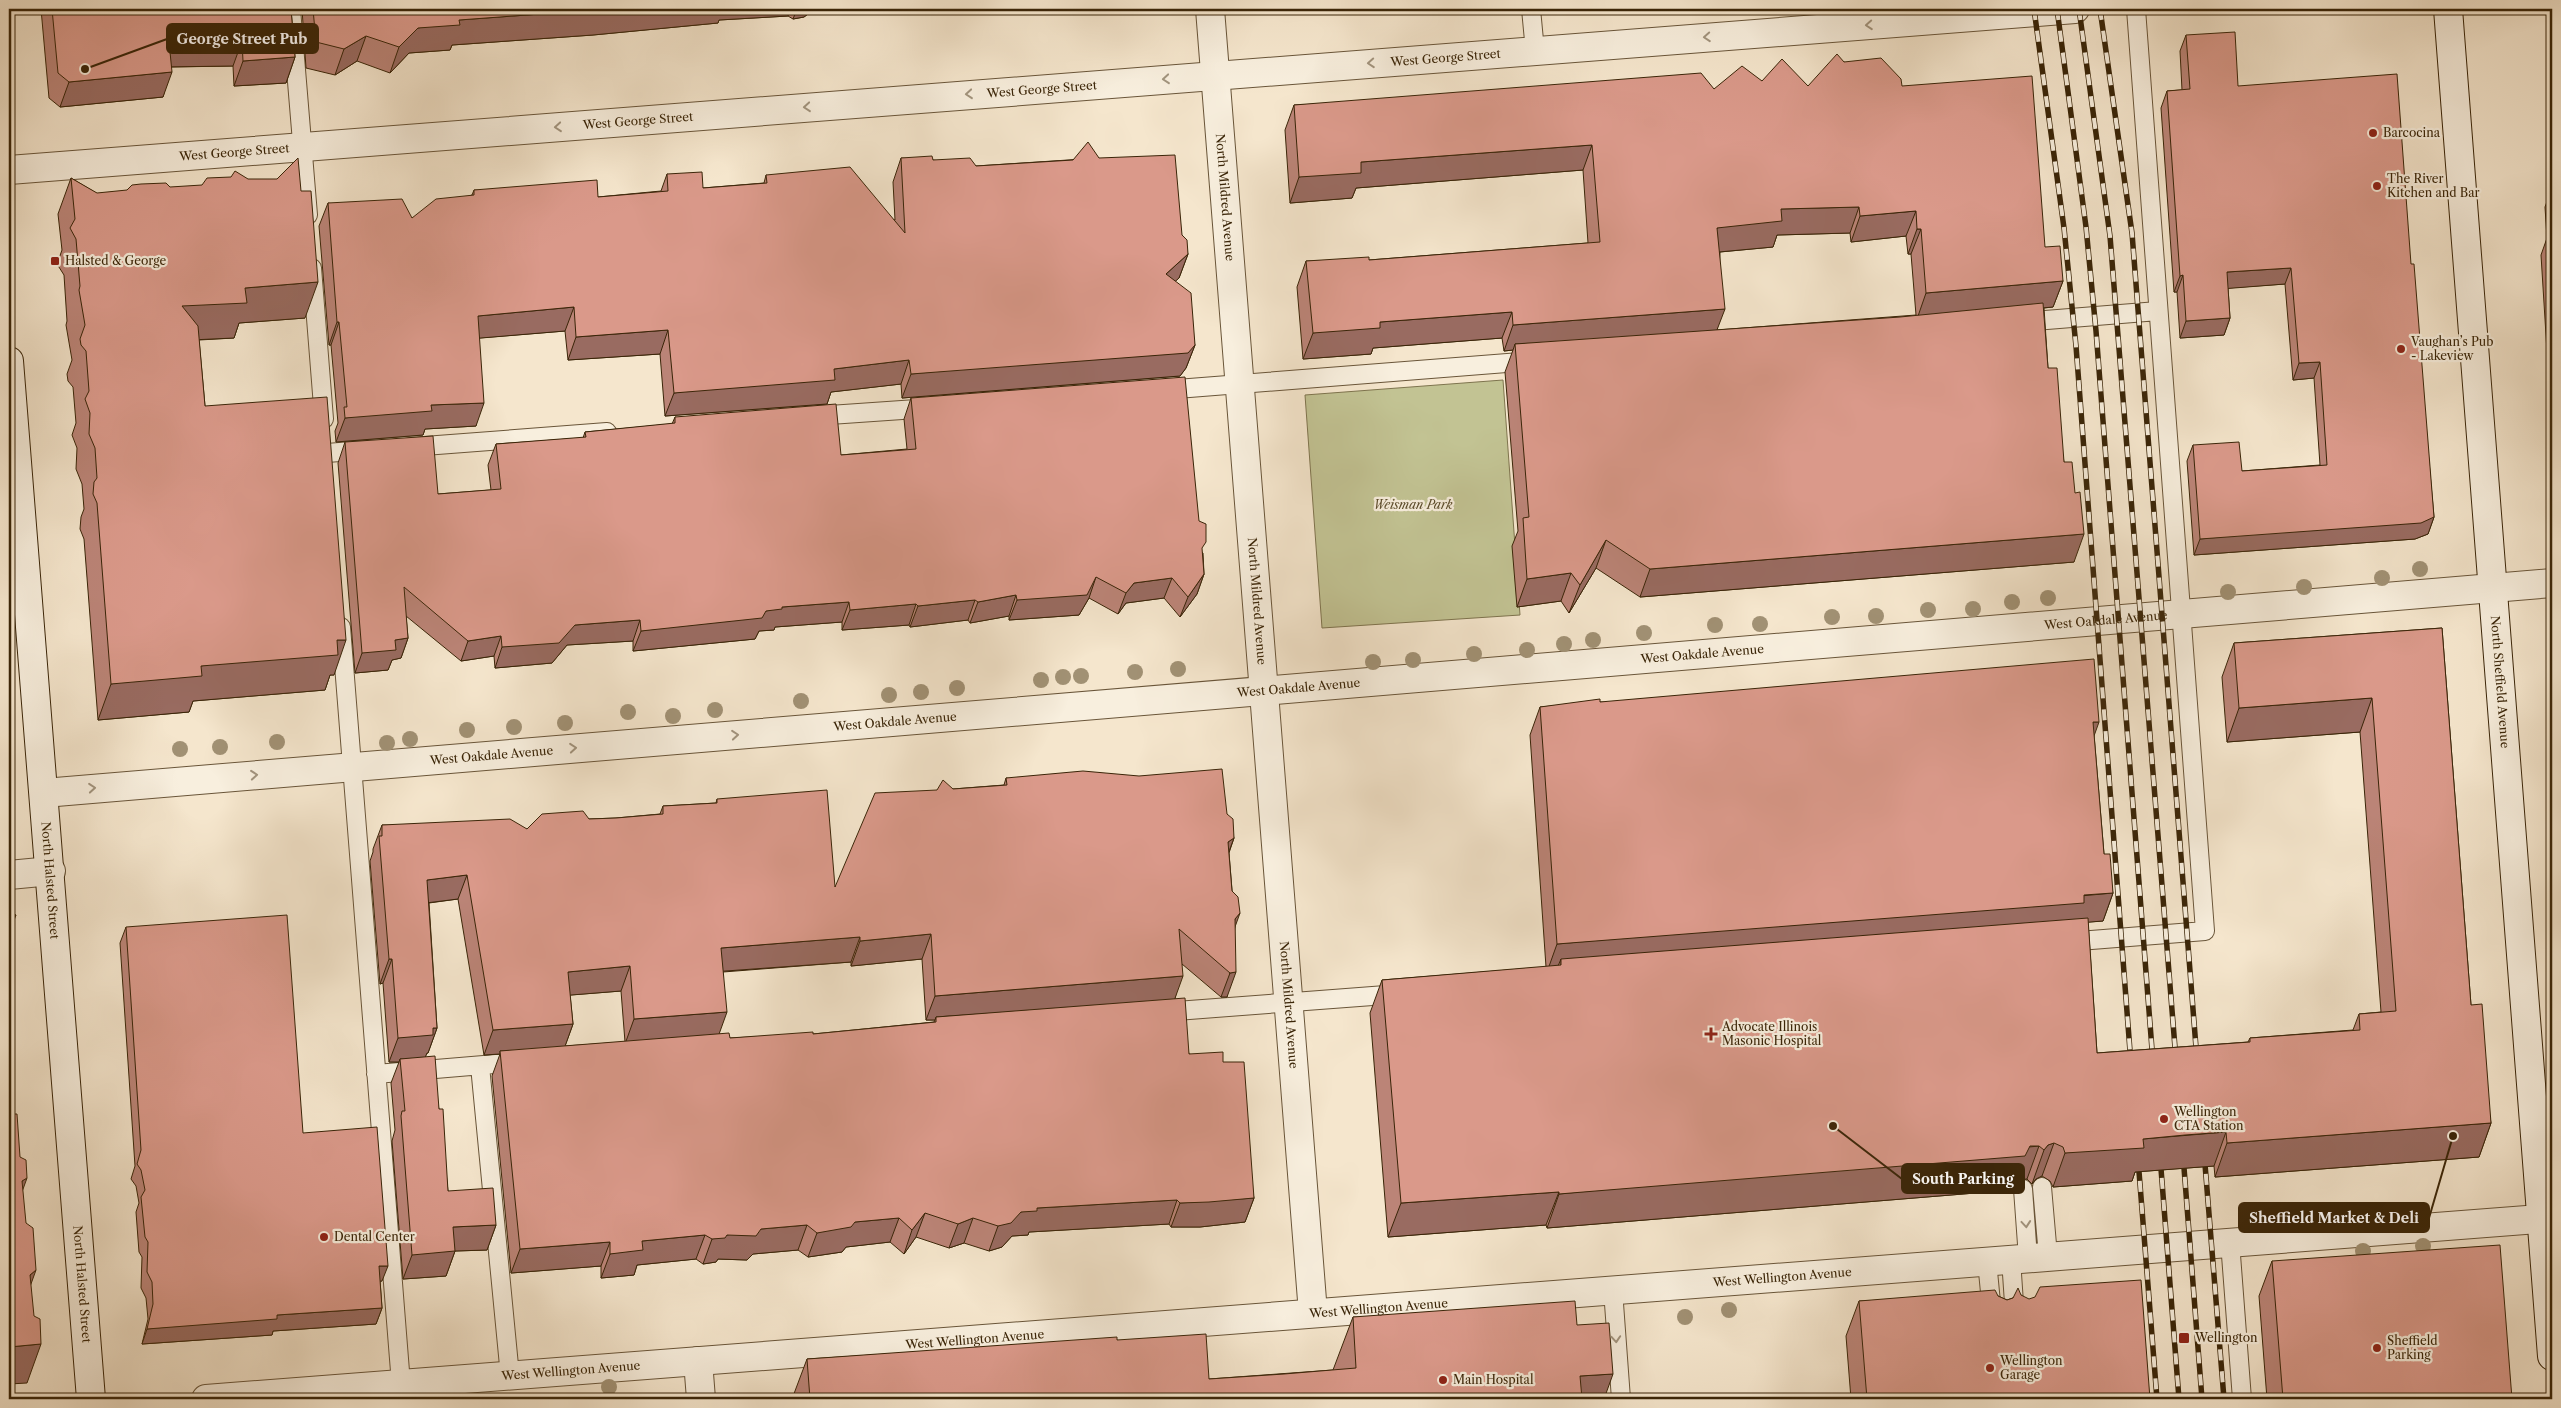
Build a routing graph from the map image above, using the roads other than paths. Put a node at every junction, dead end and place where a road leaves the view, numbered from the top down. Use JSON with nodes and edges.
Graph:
{"nodes":[{"id":1,"x":291,"y":9,"type":"edge"},
{"id":2,"x":1210,"y":9,"type":"edge"},
{"id":3,"x":1531,"y":9,"type":"edge"},
{"id":4,"x":2075,"y":9,"type":"edge"},
{"id":5,"x":2136,"y":9,"type":"edge"},
{"id":6,"x":2448,"y":9,"type":"edge"},
{"id":7,"x":1535,"y":50,"type":"junction"},
{"id":8,"x":1215,"y":75,"type":"junction"},
{"id":9,"x":302,"y":148,"type":"junction"},
{"id":10,"x":9,"y":170,"type":"edge"},
{"id":11,"x":309,"y":232,"type":"edge"},
{"id":12,"x":311,"y":251,"type":"edge"},
{"id":13,"x":2158,"y":312,"type":"junction"},
{"id":14,"x":2007,"y":323,"type":"edge"},
{"id":15,"x":1553,"y":359,"type":"edge"},
{"id":16,"x":9,"y":361,"type":"edge"},
{"id":17,"x":1240,"y":384,"type":"junction"},
{"id":18,"x":1151,"y":391,"type":"edge"},
{"id":19,"x":952,"y":406,"type":"edge"},
{"id":20,"x":794,"y":418,"type":"edge"},
{"id":21,"x":625,"y":431,"type":"edge"},
{"id":22,"x":327,"y":453,"type":"junction"},
{"id":23,"x":328,"y":473,"type":"edge"},
{"id":24,"x":2552,"y":583,"type":"edge"},
{"id":25,"x":2493,"y":588,"type":"junction"},
{"id":26,"x":339,"y":612,"type":"edge"},
{"id":27,"x":2183,"y":614,"type":"junction"},
{"id":28,"x":1264,"y":691,"type":"junction"},
{"id":29,"x":352,"y":767,"type":"junction"},
{"id":30,"x":44,"y":793,"type":"junction"},
{"id":31,"x":51,"y":871,"type":"junction"},
{"id":32,"x":9,"y":875,"type":"edge"},
{"id":33,"x":2051,"y":943,"type":"edge"},
{"id":34,"x":1412,"y":993,"type":"edge"},
{"id":35,"x":1288,"y":1002,"type":"junction"},
{"id":36,"x":1149,"y":1013,"type":"edge"},
{"id":37,"x":539,"y":1061,"type":"edge"},
{"id":38,"x":480,"y":1066,"type":"junction"},
{"id":39,"x":376,"y":1074,"type":"junction"},
{"id":40,"x":2042,"y":1187,"type":"dead end"},
{"id":41,"x":2023,"y":1189,"type":"edge"},
{"id":42,"x":2547,"y":1218,"type":"edge"},
{"id":43,"x":2230,"y":1242,"type":"junction"},
{"id":44,"x":2018,"y":1259,"type":"junction"},
{"id":45,"x":1613,"y":1290,"type":"junction"},
{"id":46,"x":1313,"y":1313,"type":"junction"},
{"id":47,"x":2016,"y":1324,"type":"edge"},
{"id":48,"x":1993,"y":1325,"type":"edge"},
{"id":49,"x":2552,"y":1356,"type":"edge"},
{"id":50,"x":698,"y":1361,"type":"junction"},
{"id":51,"x":510,"y":1376,"type":"junction"},
{"id":52,"x":401,"y":1384,"type":"junction"},
{"id":53,"x":91,"y":1399,"type":"edge"},
{"id":54,"x":206,"y":1399,"type":"edge"},
{"id":55,"x":701,"y":1399,"type":"edge"},
{"id":56,"x":1621,"y":1399,"type":"edge"},
{"id":57,"x":2242,"y":1399,"type":"edge"}],
"edges":[{"from":1,"to":9,"type":"lane"},
{"from":2,"to":8,"type":"street","name":"North Mildred Avenue"},
{"from":3,"to":7,"type":"lane"},
{"from":4,"to":7,"type":"street","name":"West George Street","one_way":true},
{"from":5,"to":13,"type":"lane"},
{"from":6,"to":25,"type":"street","name":"North Sheffield Avenue"},
{"from":7,"to":8,"type":"street","name":"West George Street","one_way":true},
{"from":8,"to":9,"type":"street","name":"West George Street","one_way":true},
{"from":8,"to":17,"type":"street","name":"North Mildred Avenue"},
{"from":9,"to":10,"type":"street","name":"West George Street"},
{"from":9,"to":11,"type":"lane"},
{"from":12,"to":22,"type":"lane"},
{"from":13,"to":14,"type":"lane"},
{"from":13,"to":27,"type":"lane"},
{"from":15,"to":17,"type":"lane"},
{"from":16,"to":30,"type":"street","name":"North Halsted Street"},
{"from":17,"to":18,"type":"lane"},
{"from":17,"to":28,"type":"street","name":"North Mildred Avenue"},
{"from":19,"to":20,"type":"lane"},
{"from":21,"to":22,"type":"lane"},
{"from":22,"to":23,"type":"lane"},
{"from":24,"to":25,"type":"street","name":"West Oakdale Avenue"},
{"from":25,"to":27,"type":"street","name":"West Oakdale Avenue"},
{"from":25,"to":42,"type":"street","name":"North Sheffield Avenue"},
{"from":26,"to":29,"type":"lane"},
{"from":27,"to":28,"type":"street","name":"West Oakdale Avenue"},
{"from":27,"to":33,"type":"lane"},
{"from":29,"to":28,"type":"street","name":"West Oakdale Avenue","one_way":true},
{"from":28,"to":35,"type":"street","name":"North Mildred Avenue"},
{"from":30,"to":29,"type":"street","name":"West Oakdale Avenue","one_way":true},
{"from":29,"to":39,"type":"lane"},
{"from":30,"to":31,"type":"street","name":"North Halsted Street"},
{"from":31,"to":32,"type":"street"},
{"from":31,"to":53,"type":"street","name":"North Halsted Street"},
{"from":34,"to":35,"type":"lane"},
{"from":35,"to":36,"type":"lane"},
{"from":35,"to":46,"type":"street","name":"North Mildred Avenue"},
{"from":37,"to":38,"type":"lane"},
{"from":38,"to":39,"type":"lane"},
{"from":38,"to":51,"type":"lane"},
{"from":39,"to":52,"type":"lane"},
{"from":40,"to":44,"type":"lane"},
{"from":41,"to":44,"type":"lane","one_way":true},
{"from":42,"to":43,"type":"street","name":"West Wellington Avenue"},
{"from":42,"to":49,"type":"street","name":"North Sheffield Avenue"},
{"from":43,"to":44,"type":"street","name":"West Wellington Avenue"},
{"from":43,"to":57,"type":"lane"},
{"from":44,"to":45,"type":"street","name":"West Wellington Avenue"},
{"from":44,"to":47,"type":"lane"},
{"from":44,"to":48,"type":"lane"},
{"from":45,"to":46,"type":"street","name":"West Wellington Avenue"},
{"from":45,"to":56,"type":"lane","one_way":true},
{"from":46,"to":50,"type":"street","name":"West Wellington Avenue"},
{"from":50,"to":51,"type":"street","name":"West Wellington Avenue"},
{"from":50,"to":55,"type":"street"},
{"from":51,"to":52,"type":"street","name":"West Wellington Avenue"},
{"from":52,"to":54,"type":"street","name":"West Wellington Avenue"}]}
